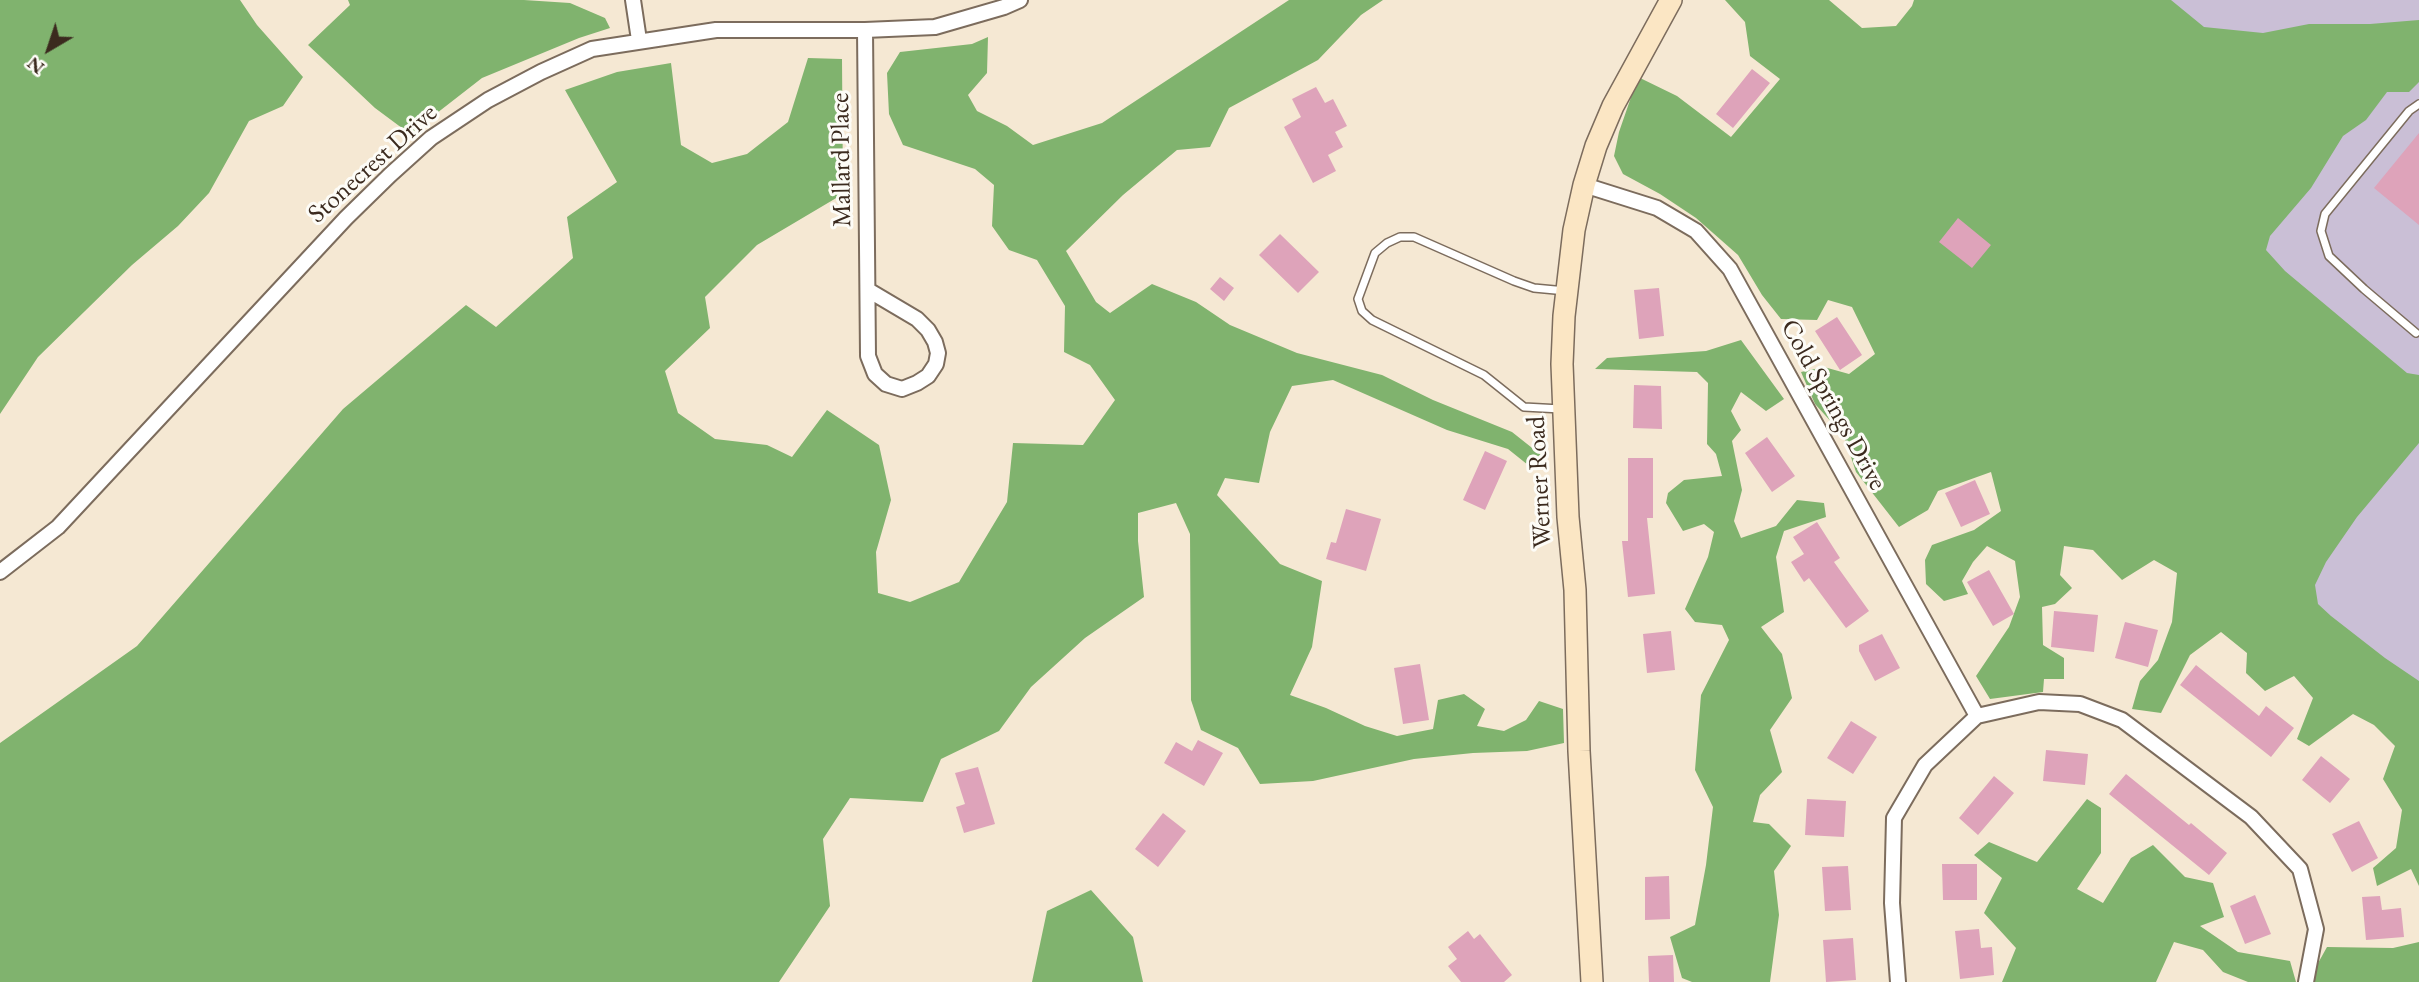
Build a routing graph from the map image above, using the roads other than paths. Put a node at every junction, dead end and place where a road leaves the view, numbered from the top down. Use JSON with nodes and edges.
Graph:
{"nodes":[{"id":1,"x":632,"y":0,"type":"edge"},
{"id":2,"x":1020,"y":0,"type":"edge"},
{"id":3,"x":1671,"y":0,"type":"edge"},
{"id":4,"x":865,"y":30,"type":"junction"},
{"id":5,"x":639,"y":40,"type":"junction"},
{"id":6,"x":2419,"y":104,"type":"edge"},
{"id":7,"x":1584,"y":185,"type":"junction"},
{"id":8,"x":868,"y":290,"type":"junction"},
{"id":9,"x":1566,"y":291,"type":"junction"},
{"id":10,"x":2416,"y":332,"type":"dead end"},
{"id":11,"x":1564,"y":409,"type":"junction"},
{"id":12,"x":0,"y":572,"type":"edge"},
{"id":13,"x":1977,"y":716,"type":"junction"},
{"id":14,"x":1592,"y":982,"type":"edge"},
{"id":15,"x":1898,"y":982,"type":"edge"},
{"id":16,"x":2306,"y":982,"type":"edge"}],
"edges":[{"from":1,"to":5,"type":"street"},
{"from":2,"to":4,"type":"street","name":"Stonecrest Drive"},
{"from":3,"to":7,"type":"street","name":"Werner Road"},
{"from":4,"to":5,"type":"street","name":"Stonecrest Drive"},
{"from":4,"to":8,"type":"street","name":"Mallard Place"},
{"from":5,"to":12,"type":"street","name":"Stonecrest Drive"},
{"from":6,"to":10,"type":"lane"},
{"from":7,"to":9,"type":"street","name":"Werner Road"},
{"from":7,"to":13,"type":"street","name":"Cold Springs Drive"},
{"from":8,"to":8,"type":"street","name":"Mallard Place"},
{"from":9,"to":11,"type":"street","name":"Werner Road"},
{"from":9,"to":11,"type":"lane"},
{"from":11,"to":14,"type":"street","name":"Werner Road"},
{"from":13,"to":15,"type":"street"},
{"from":13,"to":16,"type":"street"}]}
